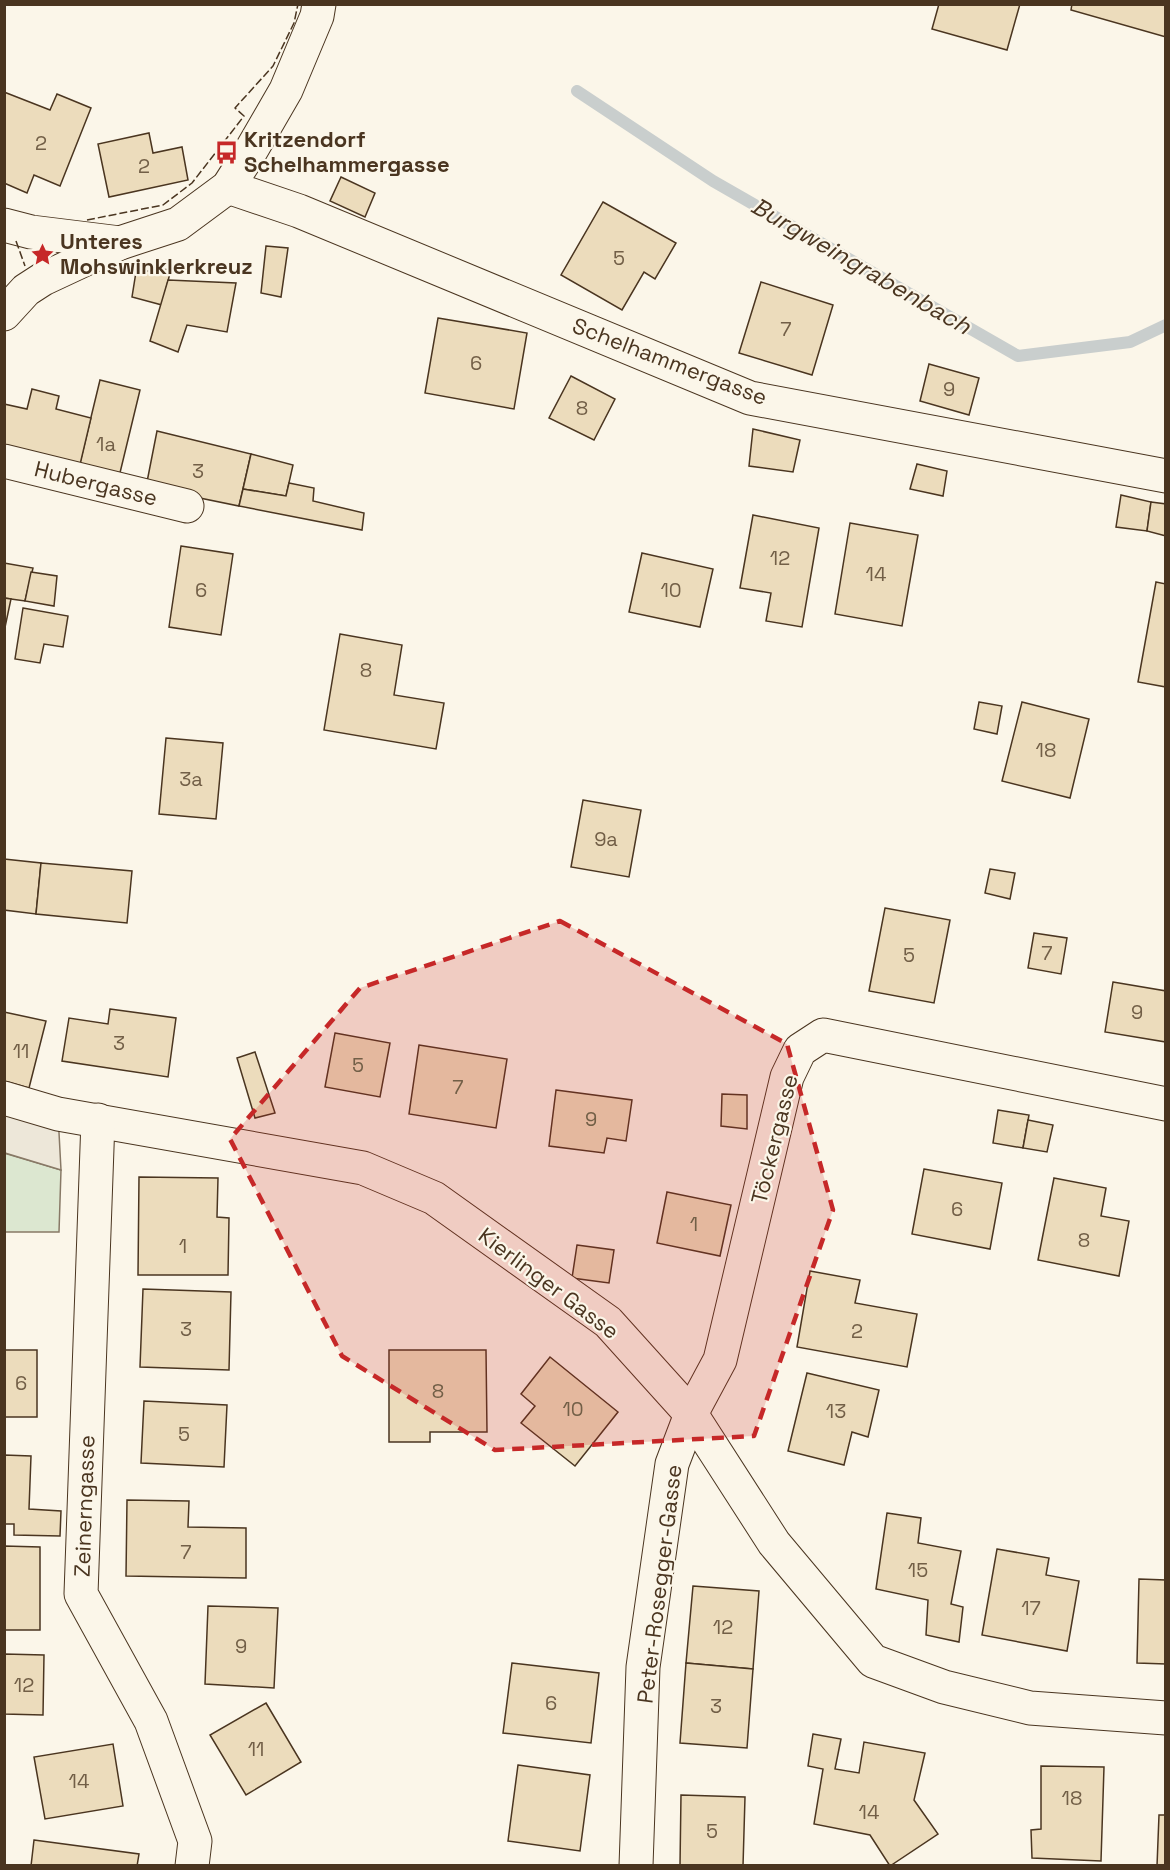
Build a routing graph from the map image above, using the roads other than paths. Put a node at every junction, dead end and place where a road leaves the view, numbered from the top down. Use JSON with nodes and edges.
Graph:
{"nodes":[{"id":1,"x":319,"y":4,"type":"edge"},
{"id":2,"x":228,"y":187,"type":"junction"},
{"id":3,"x":4,"y":225,"type":"edge"},
{"id":4,"x":120,"y":243,"type":"junction"},
{"id":5,"x":4,"y":314,"type":"edge"},
{"id":6,"x":4,"y":461,"type":"edge"},
{"id":7,"x":1166,"y":476,"type":"edge"},
{"id":8,"x":187,"y":506,"type":"dead end"},
{"id":9,"x":4,"y":1098,"type":"edge"},
{"id":10,"x":1166,"y":1104,"type":"edge"},
{"id":11,"x":98,"y":1120,"type":"junction"},
{"id":12,"x":692,"y":1414,"type":"junction"},
{"id":13,"x":1166,"y":1718,"type":"edge"},
{"id":14,"x":192,"y":1866,"type":"edge"},
{"id":15,"x":636,"y":1866,"type":"edge"}],
"edges":[{"from":1,"to":2,"type":"street"},
{"from":2,"to":4,"type":"street"},
{"from":2,"to":7,"type":"street","name":"Schelhammergasse"},
{"from":3,"to":4,"type":"street"},
{"from":4,"to":5,"type":"street"},
{"from":6,"to":8,"type":"street","name":"Hubergasse"},
{"from":9,"to":11,"type":"street","name":"Kierlinger Gasse"},
{"from":10,"to":12,"type":"street","name":"Töckergasse"},
{"from":11,"to":12,"type":"street","name":"Kierlinger Gasse"},
{"from":11,"to":14,"type":"street","name":"Zeinerngasse"},
{"from":12,"to":13,"type":"street","name":"Kierlinger Gasse"},
{"from":12,"to":15,"type":"street","name":"Peter-Rosegger-Gasse"}]}
